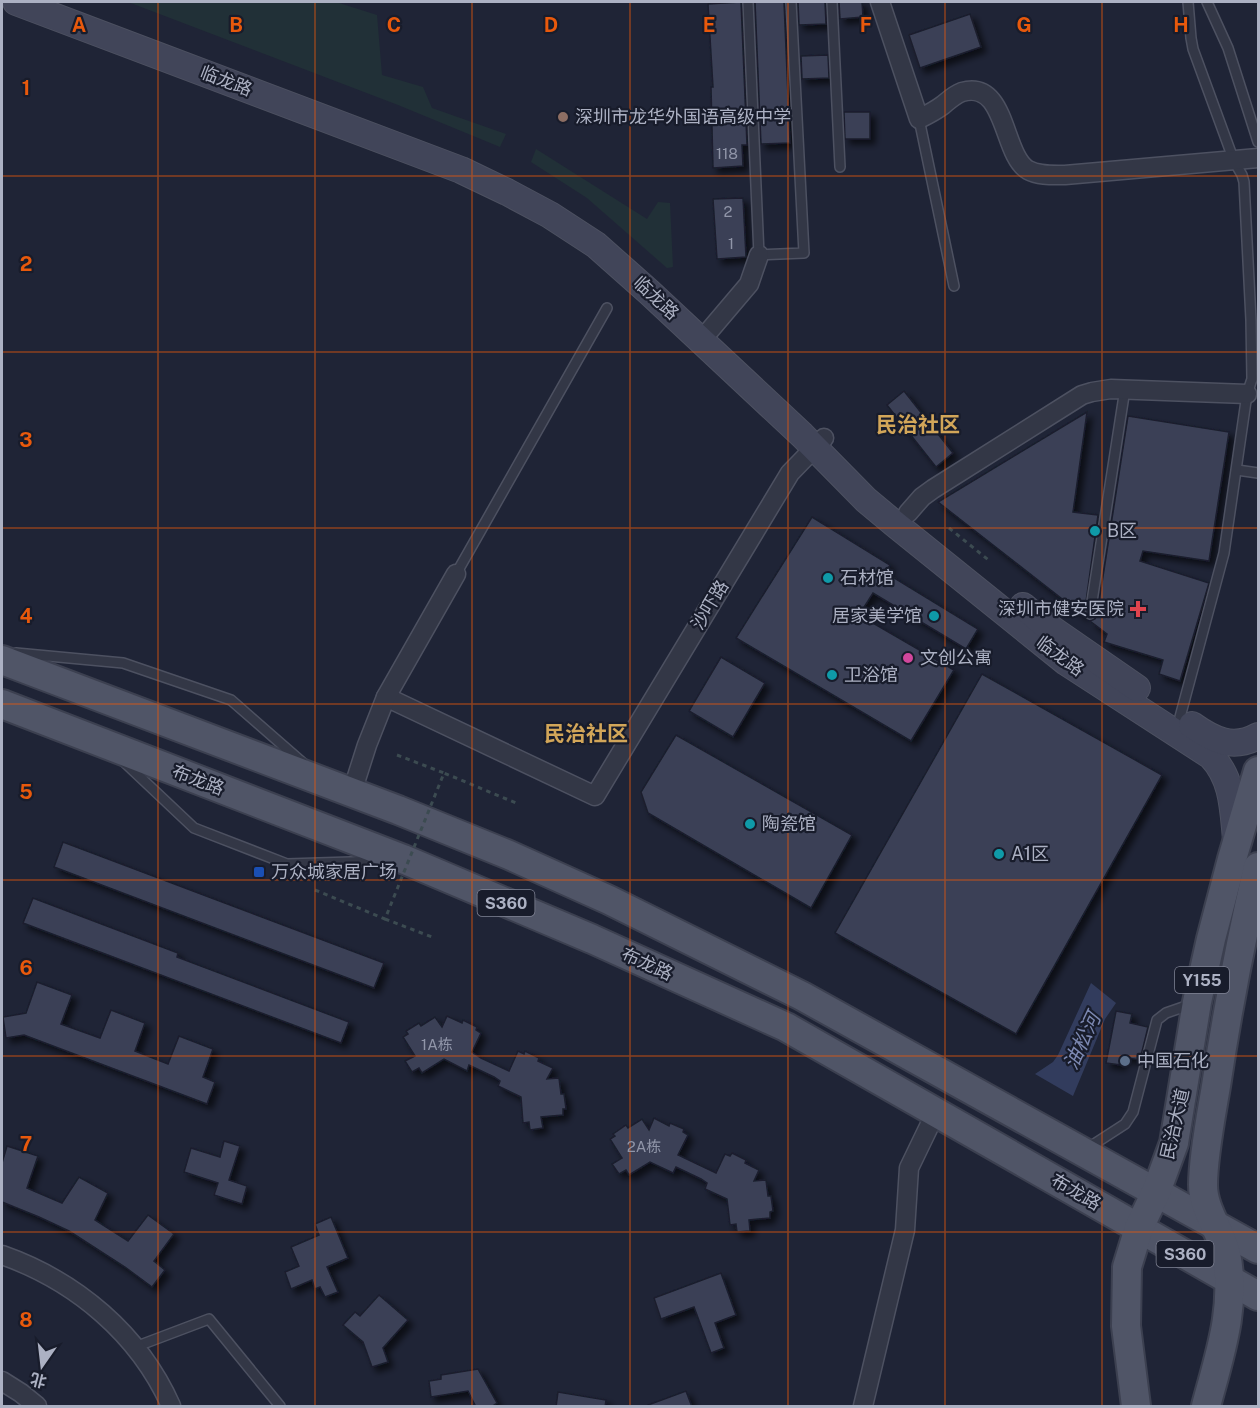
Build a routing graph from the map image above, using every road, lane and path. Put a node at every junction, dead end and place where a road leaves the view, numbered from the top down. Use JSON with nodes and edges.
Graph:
{"nodes":[{"id":1,"x":16,"y":2,"type":"edge"},
{"id":2,"x":55,"y":2,"type":"edge"},
{"id":3,"x":748,"y":2,"type":"edge"},
{"id":4,"x":791,"y":2,"type":"edge"},
{"id":5,"x":832,"y":2,"type":"edge"},
{"id":6,"x":880,"y":2,"type":"edge"},
{"id":7,"x":1188,"y":2,"type":"edge"},
{"id":8,"x":1207,"y":2,"type":"edge"},
{"id":9,"x":918,"y":119,"type":"junction"},
{"id":10,"x":1258,"y":142,"type":"edge"},
{"id":11,"x":1258,"y":158,"type":"edge"},
{"id":12,"x":1234,"y":161,"type":"junction"},
{"id":13,"x":840,"y":167,"type":"dead end"},
{"id":14,"x":759,"y":255,"type":"junction"},
{"id":15,"x":954,"y":286,"type":"dead end"},
{"id":16,"x":607,"y":308,"type":"dead end"},
{"id":17,"x":710,"y":330,"type":"junction"},
{"id":18,"x":1125,"y":389,"type":"junction"},
{"id":19,"x":1247,"y":394,"type":"junction"},
{"id":20,"x":819,"y":442,"type":"junction"},
{"id":21,"x":1237,"y":470,"type":"junction"},
{"id":22,"x":1258,"y":473,"type":"edge"},
{"id":23,"x":908,"y":513,"type":"junction"},
{"id":24,"x":949,"y":528,"type":"dead end"},
{"id":25,"x":991,"y":562,"type":"dead end"},
{"id":26,"x":456,"y":574,"type":"joint"},
{"id":27,"x":1090,"y":614,"type":"dead end"},
{"id":28,"x":2,"y":652,"type":"edge"},
{"id":29,"x":2,"y":660,"type":"edge"},
{"id":30,"x":386,"y":697,"type":"junction"},
{"id":31,"x":2,"y":704,"type":"edge"},
{"id":32,"x":1180,"y":717,"type":"junction"},
{"id":33,"x":1258,"y":736,"type":"edge"},
{"id":34,"x":104,"y":743,"type":"junction"},
{"id":35,"x":1206,"y":743,"type":"junction"},
{"id":36,"x":397,"y":755,"type":"dead end"},
{"id":37,"x":1258,"y":771,"type":"edge"},
{"id":38,"x":444,"y":773,"type":"junction"},
{"id":39,"x":325,"y":782,"type":"junction"},
{"id":40,"x":352,"y":792,"type":"junction"},
{"id":41,"x":516,"y":803,"type":"dead end"},
{"id":42,"x":1236,"y":843,"type":"junction"},
{"id":43,"x":403,"y":860,"type":"junction"},
{"id":44,"x":1258,"y":867,"type":"edge"},
{"id":45,"x":315,"y":890,"type":"dead end"},
{"id":46,"x":385,"y":919,"type":"junction"},
{"id":47,"x":432,"y":937,"type":"dead end"},
{"id":48,"x":1197,"y":1002,"type":"junction"},
{"id":49,"x":936,"y":1112,"type":"junction"},
{"id":50,"x":1083,"y":1152,"type":"junction"},
{"id":51,"x":1156,"y":1192,"type":"junction"},
{"id":52,"x":1215,"y":1225,"type":"junction"},
{"id":53,"x":1139,"y":1228,"type":"junction"},
{"id":54,"x":1258,"y":1249,"type":"edge"},
{"id":55,"x":2,"y":1255,"type":"edge"},
{"id":56,"x":1230,"y":1280,"type":"junction"},
{"id":57,"x":1258,"y":1296,"type":"edge"},
{"id":58,"x":135,"y":1347,"type":"junction"},
{"id":59,"x":2,"y":1381,"type":"edge"},
{"id":60,"x":36,"y":1407,"type":"edge"},
{"id":61,"x":171,"y":1407,"type":"edge"},
{"id":62,"x":280,"y":1407,"type":"edge"},
{"id":63,"x":863,"y":1407,"type":"edge"},
{"id":64,"x":1136,"y":1407,"type":"edge"},
{"id":65,"x":1206,"y":1407,"type":"edge"}],
"edges":[{"from":1,"to":20,"type":"main road","name":"临龙路"},
{"from":2,"to":17,"type":"main road","name":"临龙路"},
{"from":3,"to":14,"type":"lane"},
{"from":4,"to":14,"type":"lane"},
{"from":5,"to":13,"type":"lane"},
{"from":6,"to":9,"type":"street"},
{"from":7,"to":12,"type":"lane"},
{"from":8,"to":10,"type":"lane"},
{"from":9,"to":12,"type":"street"},
{"from":9,"to":15,"type":"lane"},
{"from":11,"to":12,"type":"street"},
{"from":12,"to":19,"type":"lane"},
{"from":14,"to":17,"type":"street"},
{"from":16,"to":26,"type":"lane"},
{"from":17,"to":20,"type":"main road","name":"临龙路"},
{"from":18,"to":19,"type":"street"},
{"from":18,"to":23,"type":"street"},
{"from":18,"to":27,"type":"lane"},
{"from":19,"to":21,"type":"lane"},
{"from":20,"to":23,"type":"main road","name":"临龙路"},
{"from":20,"to":30,"type":"street","name":"沙吓路"},
{"from":20,"to":35,"type":"main road","name":"临龙路"},
{"from":21,"to":22,"type":"lane"},
{"from":21,"to":32,"type":"lane"},
{"from":23,"to":32,"type":"main road","name":"临龙路"},
{"from":24,"to":25,"type":"path"},
{"from":26,"to":30,"type":"street"},
{"from":28,"to":39,"type":"lane"},
{"from":29,"to":39,"type":"main road","number":"S360"},
{"from":30,"to":40,"type":"street"},
{"from":31,"to":34,"type":"main road","name":"布龙路","number":"S360"},
{"from":32,"to":35,"type":"main road","name":"临龙路"},
{"from":33,"to":35,"type":"main road"},
{"from":34,"to":43,"type":"main road","name":"布龙路","number":"S360"},
{"from":34,"to":43,"type":"lane"},
{"from":35,"to":42,"type":"main road"},
{"from":36,"to":38,"type":"path"},
{"from":37,"to":42,"type":"main road","name":"民治大道","number":"Y155"},
{"from":38,"to":41,"type":"path","bridge":true},
{"from":38,"to":46,"type":"path","bridge":true},
{"from":39,"to":40,"type":"main road","number":"S360"},
{"from":40,"to":50,"type":"main road","number":"S360"},
{"from":42,"to":48,"type":"main road","name":"民治大道","number":"Y155"},
{"from":43,"to":49,"type":"main road","name":"布龙路","number":"S360"},
{"from":44,"to":52,"type":"main road","name":"民治大道","number":"Y155"},
{"from":45,"to":46,"type":"path","bridge":true},
{"from":46,"to":47,"type":"path"},
{"from":48,"to":50,"type":"lane"},
{"from":48,"to":51,"type":"main road","name":"民治大道","number":"Y155"},
{"from":49,"to":53,"type":"main road","name":"布龙路","number":"S360"},
{"from":49,"to":63,"type":"street"},
{"from":50,"to":51,"type":"main road","number":"S360"},
{"from":51,"to":52,"type":"main road","number":"S360"},
{"from":51,"to":53,"type":"main road","name":"民治大道","number":"Y155"},
{"from":52,"to":54,"type":"main road","number":"S360"},
{"from":52,"to":56,"type":"main road","name":"民治大道","number":"Y155"},
{"from":53,"to":56,"type":"main road","name":"布龙路","number":"S360"},
{"from":53,"to":64,"type":"main road","name":"民治大道","number":"Y155"},
{"from":55,"to":58,"type":"street"},
{"from":56,"to":57,"type":"main road","name":"布龙路","number":"S360"},
{"from":56,"to":65,"type":"main road","name":"民治大道","number":"Y155"},
{"from":58,"to":61,"type":"street"},
{"from":58,"to":62,"type":"lane"},
{"from":59,"to":60,"type":"street"}]}
